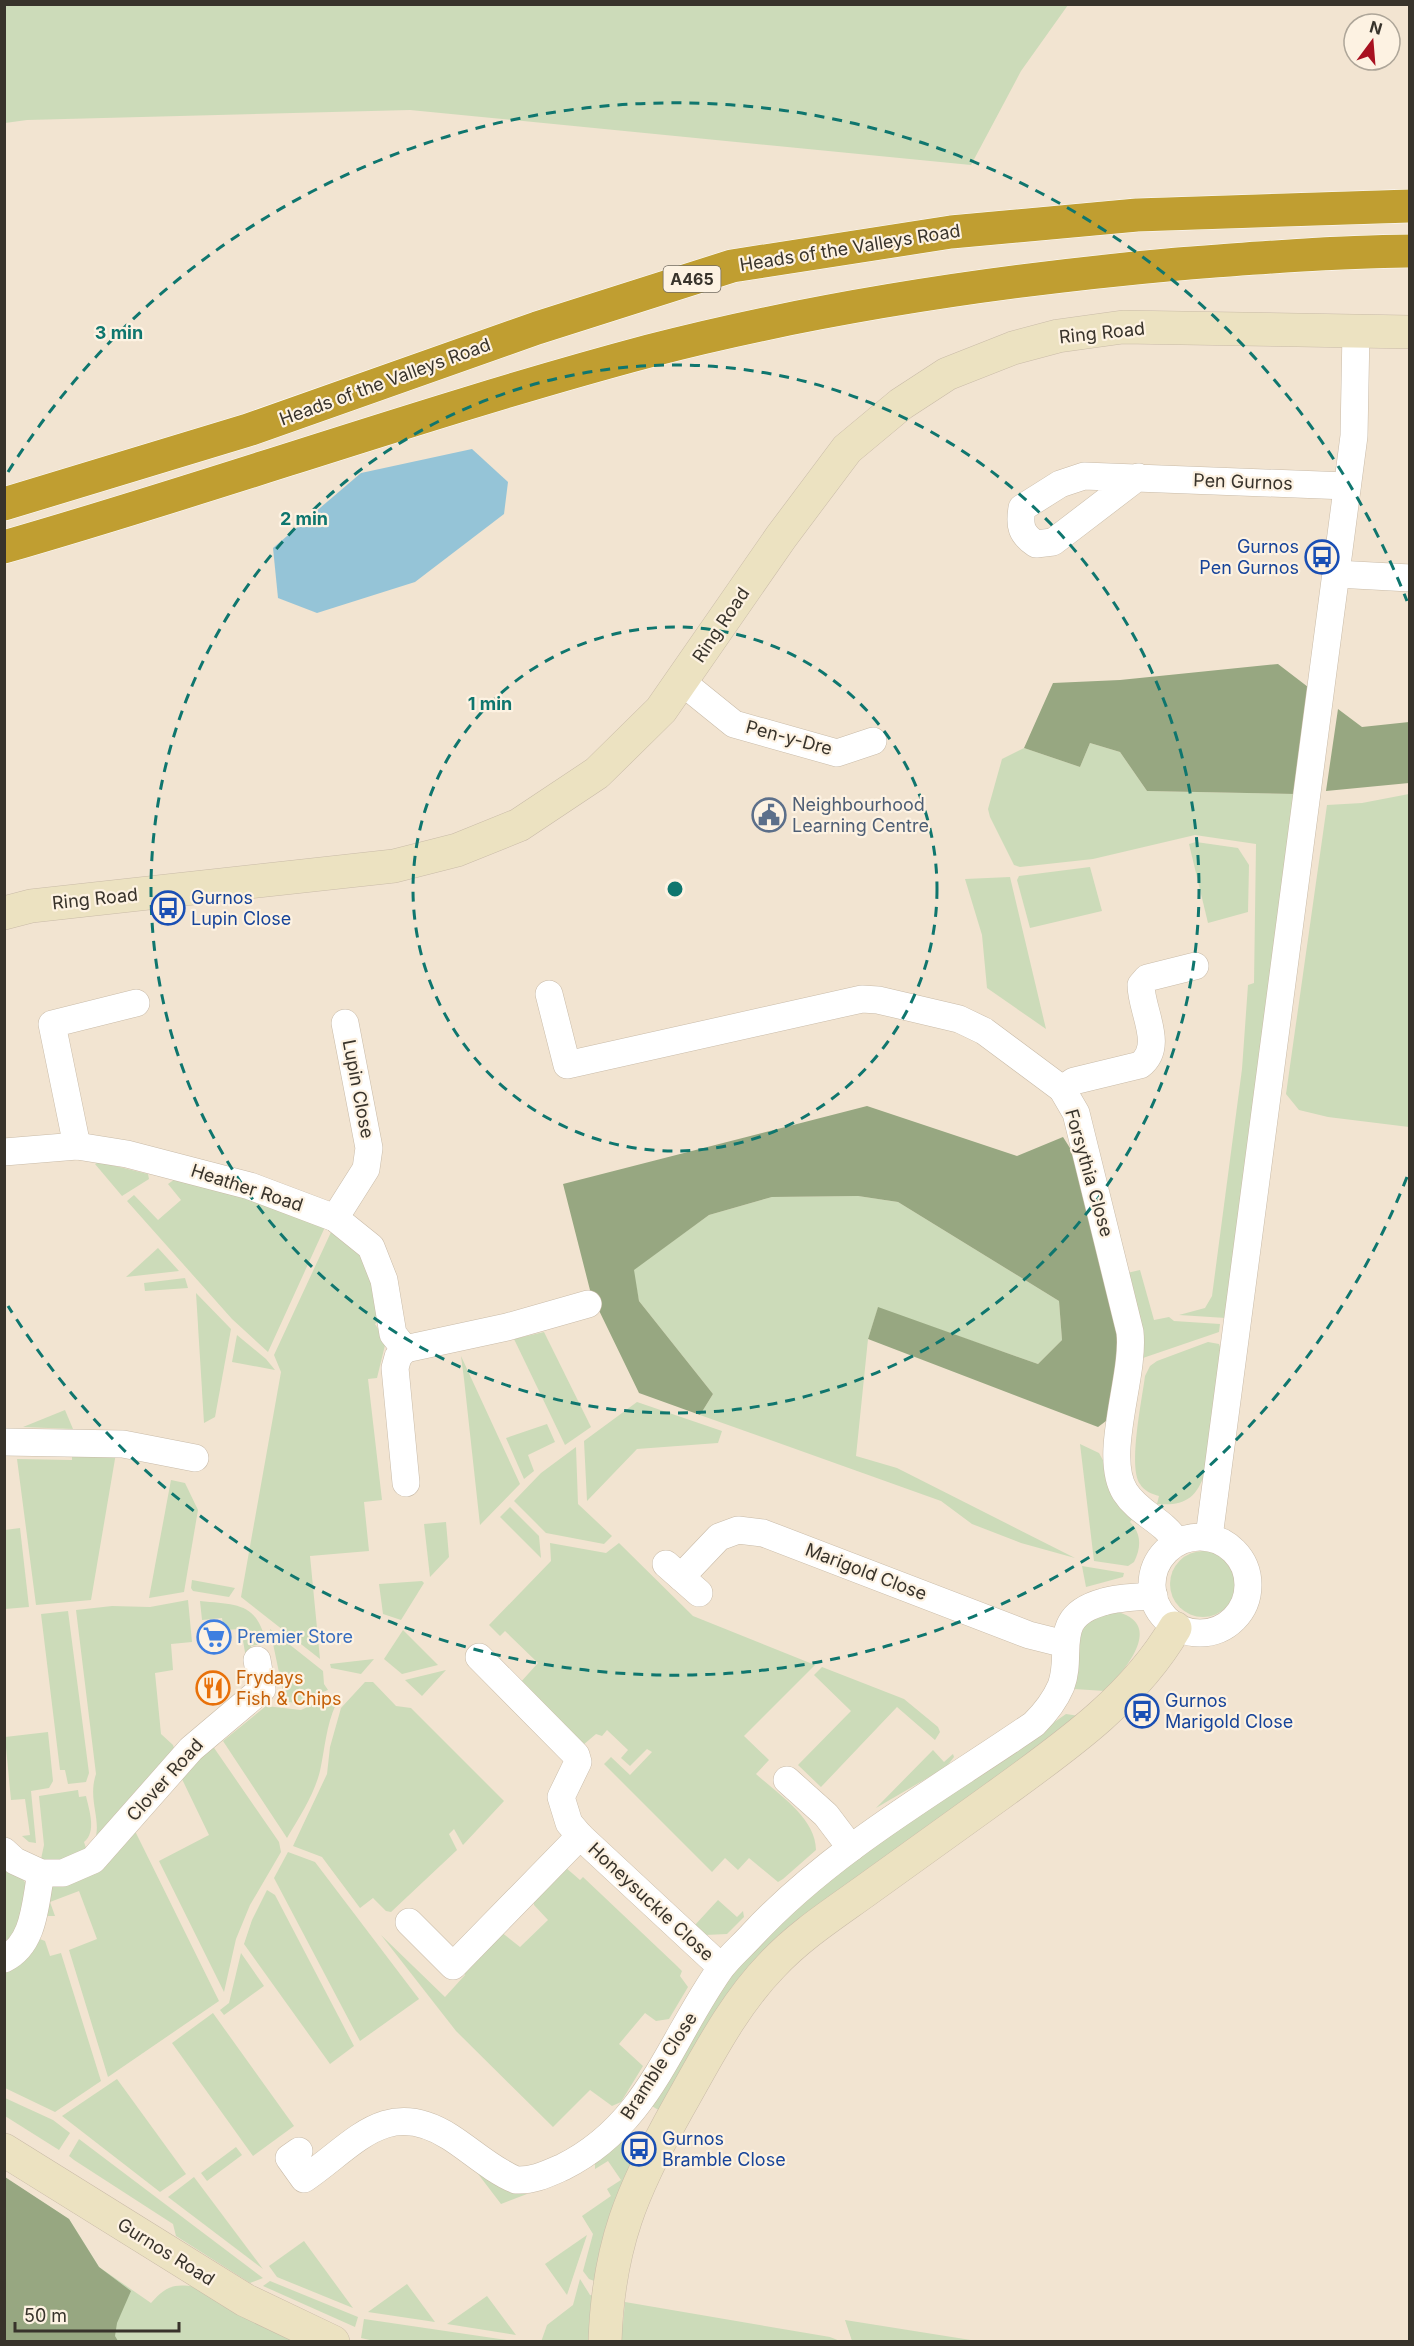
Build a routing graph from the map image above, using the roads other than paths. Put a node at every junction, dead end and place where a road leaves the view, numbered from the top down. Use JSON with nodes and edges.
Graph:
{"nodes":[{"id":1,"x":1410,"y":206,"type":"edge"},
{"id":2,"x":1410,"y":251,"type":"edge"},
{"id":3,"x":1356,"y":331,"type":"junction"},
{"id":4,"x":1410,"y":332,"type":"edge"},
{"id":5,"x":1138,"y":477,"type":"dead end"},
{"id":6,"x":1347,"y":486,"type":"junction"},
{"id":7,"x":4,"y":504,"type":"edge"},
{"id":8,"x":4,"y":547,"type":"edge"},
{"id":9,"x":1336,"y":573,"type":"junction"},
{"id":10,"x":1410,"y":578,"type":"edge"},
{"id":11,"x":682,"y":682,"type":"junction"},
{"id":12,"x":873,"y":741,"type":"dead end"},
{"id":13,"x":4,"y":913,"type":"edge"},
{"id":14,"x":1195,"y":966,"type":"dead end"},
{"id":15,"x":549,"y":994,"type":"dead end"},
{"id":16,"x":136,"y":1003,"type":"dead end"},
{"id":17,"x":345,"y":1023,"type":"dead end"},
{"id":18,"x":1062,"y":1089,"type":"junction"},
{"id":19,"x":77,"y":1146,"type":"junction"},
{"id":20,"x":4,"y":1152,"type":"edge"},
{"id":21,"x":335,"y":1218,"type":"junction"},
{"id":22,"x":588,"y":1304,"type":"dead end"},
{"id":23,"x":405,"y":1349,"type":"junction"},
{"id":24,"x":4,"y":1442,"type":"edge"},
{"id":25,"x":195,"y":1458,"type":"dead end"},
{"id":26,"x":406,"y":1483,"type":"dead end"},
{"id":27,"x":1209,"y":1537,"type":"junction"},
{"id":28,"x":1177,"y":1542,"type":"junction"},
{"id":29,"x":682,"y":1578,"type":"dead end"},
{"id":30,"x":1154,"y":1596,"type":"junction"},
{"id":31,"x":1175,"y":1628,"type":"junction"},
{"id":32,"x":1065,"y":1644,"type":"junction"},
{"id":33,"x":479,"y":1657,"type":"dead end"},
{"id":34,"x":256,"y":1660,"type":"dead end"},
{"id":35,"x":788,"y":1780,"type":"dead end"},
{"id":36,"x":580,"y":1836,"type":"junction"},
{"id":37,"x":851,"y":1848,"type":"junction"},
{"id":38,"x":4,"y":1851,"type":"edge"},
{"id":39,"x":41,"y":1873,"type":"junction"},
{"id":40,"x":409,"y":1922,"type":"dead end"},
{"id":41,"x":4,"y":1959,"type":"edge"},
{"id":42,"x":722,"y":1968,"type":"junction"},
{"id":43,"x":4,"y":2150,"type":"edge"},
{"id":44,"x":299,"y":2151,"type":"dead end"},
{"id":45,"x":333,"y":2342,"type":"edge"},
{"id":46,"x":605,"y":2342,"type":"edge"}],
"edges":[{"from":1,"to":7,"type":"highway","name":"Heads of the Valleys Road","number":"A465"},
{"from":2,"to":8,"type":"highway"},
{"from":3,"to":4,"type":"street","name":"Ring Road"},
{"from":3,"to":6,"type":"street"},
{"from":3,"to":11,"type":"street","name":"Ring Road"},
{"from":5,"to":6,"type":"street","name":"Pen Gurnos"},
{"from":6,"to":9,"type":"street"},
{"from":9,"to":10,"type":"street"},
{"from":9,"to":27,"type":"street"},
{"from":11,"to":12,"type":"street","name":"Pen-y-Dre"},
{"from":11,"to":13,"type":"street","name":"Ring Road"},
{"from":14,"to":18,"type":"street"},
{"from":15,"to":18,"type":"street","name":"Forsythia Close"},
{"from":16,"to":19,"type":"street"},
{"from":17,"to":21,"type":"street","name":"Lupin Close"},
{"from":18,"to":28,"type":"street","name":"Forsythia Close"},
{"from":19,"to":20,"type":"street","name":"Heather Road"},
{"from":19,"to":21,"type":"street","name":"Heather Road"},
{"from":21,"to":23,"type":"street","name":"Heather Road"},
{"from":22,"to":23,"type":"street"},
{"from":23,"to":26,"type":"street"},
{"from":24,"to":25,"type":"street"},
{"from":27,"to":28,"type":"street"},
{"from":27,"to":31,"type":"street"},
{"from":28,"to":30,"type":"street"},
{"from":29,"to":32,"type":"street","name":"Marigold Close"},
{"from":30,"to":31,"type":"street"},
{"from":30,"to":32,"type":"street"},
{"from":31,"to":46,"type":"street"},
{"from":32,"to":37,"type":"street"},
{"from":33,"to":36,"type":"street","name":"Honeysuckle Close"},
{"from":34,"to":39,"type":"street","name":"Clover Road"},
{"from":35,"to":37,"type":"street"},
{"from":36,"to":40,"type":"street","name":"Honeysuckle Close"},
{"from":36,"to":42,"type":"street","name":"Honeysuckle Close"},
{"from":37,"to":42,"type":"street"},
{"from":38,"to":39,"type":"street","name":"Clover Road"},
{"from":39,"to":41,"type":"street"},
{"from":42,"to":44,"type":"street","name":"Bramble Close"},
{"from":43,"to":45,"type":"street","name":"Gurnos Road"}]}
